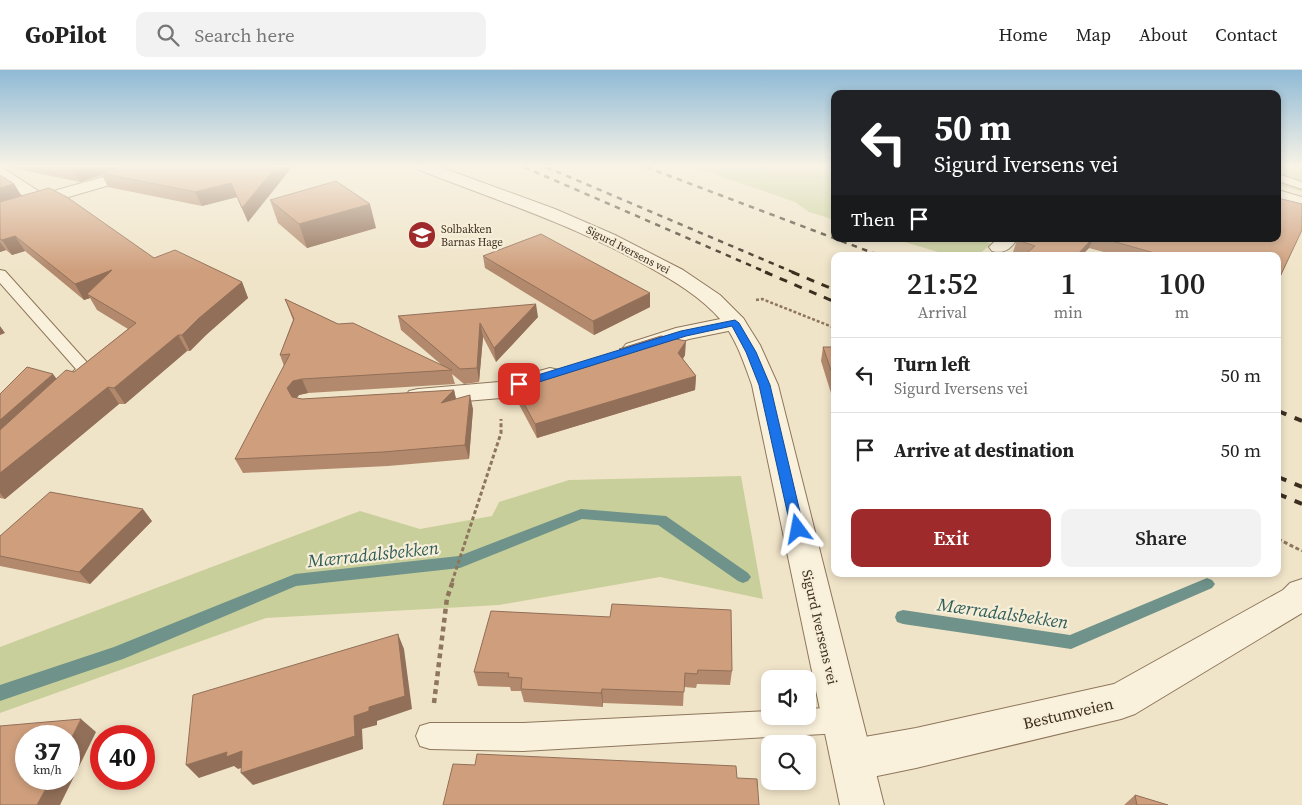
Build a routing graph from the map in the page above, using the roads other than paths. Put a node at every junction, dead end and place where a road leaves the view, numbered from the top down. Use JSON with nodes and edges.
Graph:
{"nodes":[{"id":1,"x":37,"y":201,"type":"edge"},
{"id":2,"x":516,"y":201,"type":"edge"},
{"id":3,"x":0,"y":212,"type":"edge"},
{"id":4,"x":0,"y":274,"type":"edge"},
{"id":5,"x":727,"y":315,"type":"junction"},
{"id":6,"x":610,"y":356,"type":"edge"},
{"id":7,"x":573,"y":368,"type":"edge"},
{"id":8,"x":56,"y":394,"type":"edge"},
{"id":9,"x":397,"y":398,"type":"edge"},
{"id":10,"x":1300,"y":599,"type":"edge"},
{"id":11,"x":842,"y":720,"type":"junction"},
{"id":12,"x":430,"y":736,"type":"road end"},
{"id":13,"x":852,"y":760,"type":"junction"},
{"id":14,"x":862,"y":805,"type":"edge"}],
"edges":[{"from":1,"to":3,"type":"street"},
{"from":2,"to":5,"type":"street","name":"Sigurd Iversens vei"},
{"from":4,"to":8,"type":"lane"},
{"from":5,"to":6,"type":"street"},
{"from":5,"to":11,"type":"street","name":"Sigurd Iversens vei"},
{"from":7,"to":9,"type":"street"},
{"from":10,"to":13,"type":"street","name":"Bestumveien"},
{"from":11,"to":12,"type":"lane"},
{"from":11,"to":13,"type":"street","name":"Sigurd Iversens vei"},
{"from":13,"to":14,"type":"street"}]}
